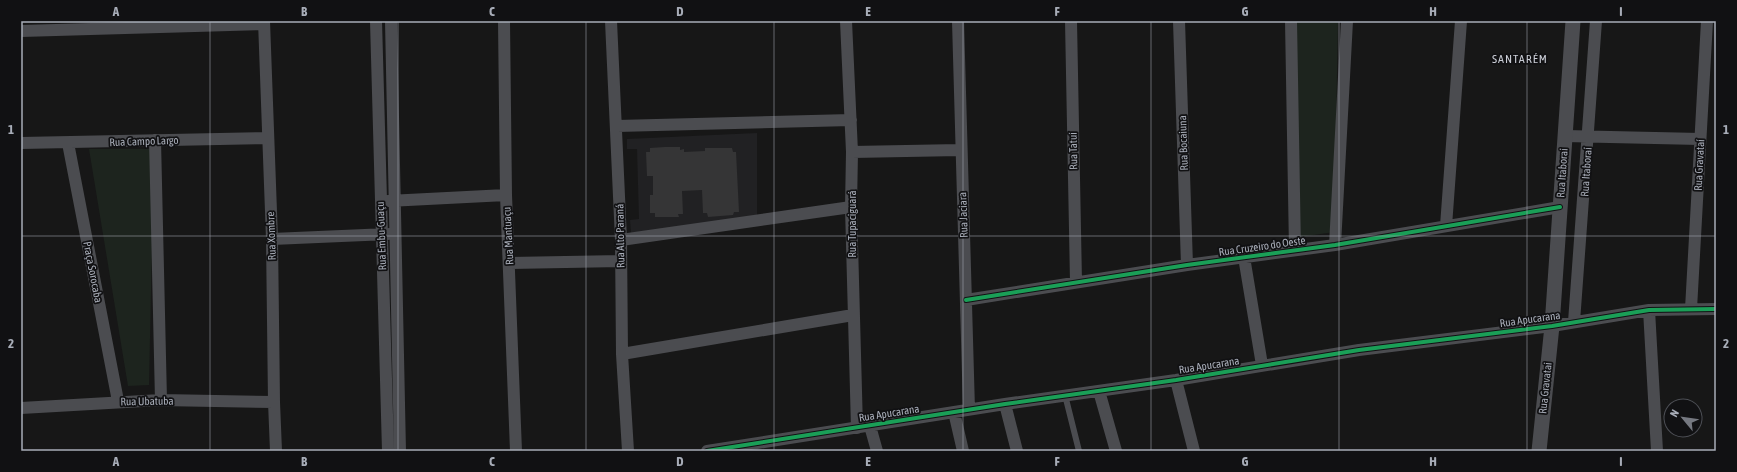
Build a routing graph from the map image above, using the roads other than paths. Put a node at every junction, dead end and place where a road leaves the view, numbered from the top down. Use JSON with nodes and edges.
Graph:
{"nodes":[{"id":1,"x":376,"y":21,"type":"edge"},
{"id":2,"x":391,"y":21,"type":"edge"},
{"id":3,"x":504,"y":21,"type":"edge"},
{"id":4,"x":611,"y":21,"type":"edge"},
{"id":5,"x":846,"y":21,"type":"edge"},
{"id":6,"x":958,"y":21,"type":"edge"},
{"id":7,"x":1071,"y":21,"type":"edge"},
{"id":8,"x":1179,"y":21,"type":"edge"},
{"id":9,"x":1291,"y":21,"type":"edge"},
{"id":10,"x":1347,"y":21,"type":"edge"},
{"id":11,"x":1461,"y":21,"type":"edge"},
{"id":12,"x":1573,"y":21,"type":"edge"},
{"id":13,"x":1596,"y":21,"type":"edge"},
{"id":14,"x":264,"y":22,"type":"edge"},
{"id":15,"x":1710,"y":27,"type":"edge"},
{"id":16,"x":29,"y":28,"type":"edge"},
{"id":17,"x":851,"y":120,"type":"junction"},
{"id":18,"x":617,"y":126,"type":"junction"},
{"id":19,"x":1565,"y":136,"type":"junction"},
{"id":20,"x":1588,"y":137,"type":"junction"},
{"id":21,"x":267,"y":138,"type":"junction"},
{"id":22,"x":1700,"y":139,"type":"junction"},
{"id":23,"x":155,"y":140,"type":"junction"},
{"id":24,"x":21,"y":143,"type":"edge"},
{"id":25,"x":68,"y":143,"type":"junction"},
{"id":26,"x":960,"y":150,"type":"junction"},
{"id":27,"x":852,"y":152,"type":"junction"},
{"id":28,"x":506,"y":195,"type":"junction"},
{"id":29,"x":395,"y":201,"type":"junction"},
{"id":30,"x":380,"y":202,"type":"junction"},
{"id":31,"x":851,"y":207,"type":"junction"},
{"id":32,"x":1560,"y":207,"type":"junction"},
{"id":33,"x":1446,"y":226,"type":"junction"},
{"id":34,"x":396,"y":234,"type":"junction"},
{"id":35,"x":381,"y":235,"type":"junction"},
{"id":36,"x":272,"y":240,"type":"junction"},
{"id":37,"x":621,"y":240,"type":"junction"},
{"id":38,"x":1335,"y":245,"type":"junction"},
{"id":39,"x":1295,"y":250,"type":"junction"},
{"id":40,"x":1244,"y":257,"type":"junction"},
{"id":41,"x":621,"y":261,"type":"junction"},
{"id":42,"x":510,"y":264,"type":"junction"},
{"id":43,"x":1187,"y":265,"type":"junction"},
{"id":44,"x":1076,"y":282,"type":"junction"},
{"id":45,"x":966,"y":300,"type":"junction"},
{"id":46,"x":1691,"y":309,"type":"junction"},
{"id":47,"x":1716,"y":309,"type":"edge"},
{"id":48,"x":1649,"y":310,"type":"junction"},
{"id":49,"x":853,"y":315,"type":"junction"},
{"id":50,"x":1574,"y":322,"type":"junction"},
{"id":51,"x":1552,"y":326,"type":"junction"},
{"id":52,"x":622,"y":354,"type":"junction"},
{"id":53,"x":1262,"y":365,"type":"junction"},
{"id":54,"x":1176,"y":380,"type":"junction"},
{"id":55,"x":1099,"y":390,"type":"junction"},
{"id":56,"x":1065,"y":395,"type":"junction"},
{"id":57,"x":161,"y":400,"type":"junction"},
{"id":58,"x":118,"y":401,"type":"junction"},
{"id":59,"x":274,"y":402,"type":"junction"},
{"id":60,"x":1005,"y":404,"type":"junction"},
{"id":61,"x":21,"y":408,"type":"edge"},
{"id":62,"x":969,"y":410,"type":"junction"},
{"id":63,"x":954,"y":412,"type":"junction"},
{"id":64,"x":870,"y":426,"type":"junction"},
{"id":65,"x":857,"y":428,"type":"junction"},
{"id":66,"x":770,"y":446,"type":"edge"},
{"id":67,"x":276,"y":451,"type":"edge"},
{"id":68,"x":388,"y":451,"type":"edge"},
{"id":69,"x":400,"y":451,"type":"edge"},
{"id":70,"x":516,"y":451,"type":"edge"},
{"id":71,"x":628,"y":451,"type":"edge"},
{"id":72,"x":706,"y":451,"type":"edge"},
{"id":73,"x":877,"y":451,"type":"edge"},
{"id":74,"x":963,"y":451,"type":"edge"},
{"id":75,"x":1017,"y":451,"type":"edge"},
{"id":76,"x":1079,"y":451,"type":"edge"},
{"id":77,"x":1116,"y":451,"type":"edge"},
{"id":78,"x":1194,"y":451,"type":"edge"},
{"id":79,"x":1539,"y":451,"type":"edge"},
{"id":80,"x":1657,"y":451,"type":"edge"}],
"edges":[{"from":1,"to":30,"type":"street","name":"Rua Embu-Guaçu"},
{"from":2,"to":29,"type":"street","name":"Rua Embu-Guaçu"},
{"from":3,"to":28,"type":"street","name":"Rua Mantuaçu"},
{"from":4,"to":18,"type":"street","name":"Rua Alto Paraná"},
{"from":5,"to":17,"type":"street","name":"Rua Tupaciguará"},
{"from":6,"to":26,"type":"street","name":"Rua Jaciara"},
{"from":7,"to":44,"type":"street","name":"Rua Tatuí"},
{"from":8,"to":43,"type":"street","name":"Rua Bocaiuna"},
{"from":9,"to":39,"type":"street"},
{"from":10,"to":38,"type":"street"},
{"from":11,"to":33,"type":"street"},
{"from":12,"to":19,"type":"street","name":"Rua Itaborai"},
{"from":13,"to":20,"type":"street","name":"Rua Itaboraí"},
{"from":14,"to":16,"type":"street"},
{"from":14,"to":21,"type":"street","name":"Rua Xombre"},
{"from":15,"to":22,"type":"street","name":"Rua Gravataí"},
{"from":17,"to":18,"type":"street"},
{"from":17,"to":27,"type":"street","name":"Rua Tupaciguará"},
{"from":18,"to":37,"type":"street","name":"Rua Alto Paraná"},
{"from":19,"to":20,"type":"street"},
{"from":19,"to":32,"type":"street","name":"Rua Itaborai"},
{"from":20,"to":22,"type":"street"},
{"from":20,"to":50,"type":"street","name":"Rua Itaboraí"},
{"from":21,"to":23,"type":"street","name":"Rua Campo Largo"},
{"from":21,"to":36,"type":"street","name":"Rua Xombre"},
{"from":22,"to":46,"type":"street","name":"Rua Gravataí"},
{"from":23,"to":25,"type":"street","name":"Rua Campo Largo"},
{"from":23,"to":57,"type":"street"},
{"from":24,"to":25,"type":"street","name":"Rua Campo Largo"},
{"from":25,"to":58,"type":"street","name":"Praça Sorocaba"},
{"from":26,"to":27,"type":"street"},
{"from":26,"to":45,"type":"street","name":"Rua Jaciara"},
{"from":27,"to":31,"type":"street","name":"Rua Tupaciguará"},
{"from":28,"to":29,"type":"street"},
{"from":28,"to":42,"type":"street","name":"Rua Mantuaçu"},
{"from":29,"to":30,"type":"street"},
{"from":29,"to":34,"type":"street","name":"Rua Embu-Guaçu"},
{"from":30,"to":35,"type":"street","name":"Rua Embu-Guaçu"},
{"from":31,"to":37,"type":"street"},
{"from":31,"to":49,"type":"street","name":"Rua Tupaciguará"},
{"from":32,"to":33,"type":"street","name":"Rua Cruzeiro do Oeste"},
{"from":32,"to":51,"type":"street","name":"Rua Itaborai"},
{"from":33,"to":38,"type":"street","name":"Rua Cruzeiro do Oeste"},
{"from":34,"to":35,"type":"street"},
{"from":34,"to":69,"type":"street","name":"Rua Embu-Guaçu"},
{"from":35,"to":36,"type":"street"},
{"from":35,"to":68,"type":"street","name":"Rua Embu-Guaçu"},
{"from":36,"to":59,"type":"street","name":"Rua Xombre"},
{"from":37,"to":41,"type":"street","name":"Rua Alto Paraná"},
{"from":38,"to":39,"type":"street","name":"Rua Cruzeiro do Oeste"},
{"from":39,"to":40,"type":"street","name":"Rua Cruzeiro do Oeste"},
{"from":40,"to":43,"type":"street","name":"Rua Cruzeiro do Oeste"},
{"from":40,"to":53,"type":"street"},
{"from":41,"to":42,"type":"street"},
{"from":41,"to":52,"type":"street","name":"Rua Alto Paraná"},
{"from":42,"to":70,"type":"street","name":"Rua Mantuaçu"},
{"from":43,"to":44,"type":"street","name":"Rua Cruzeiro do Oeste"},
{"from":44,"to":45,"type":"street","name":"Rua Cruzeiro do Oeste"},
{"from":45,"to":62,"type":"street","name":"Rua Jaciara"},
{"from":46,"to":47,"type":"street","name":"Rua Apucarana"},
{"from":46,"to":48,"type":"street","name":"Rua Apucarana"},
{"from":48,"to":50,"type":"street","name":"Rua Apucarana"},
{"from":48,"to":80,"type":"street"},
{"from":49,"to":52,"type":"street"},
{"from":49,"to":65,"type":"street","name":"Rua Tupaciguará"},
{"from":50,"to":51,"type":"street","name":"Rua Apucarana"},
{"from":51,"to":53,"type":"street","name":"Rua Apucarana"},
{"from":51,"to":79,"type":"street","name":"Rua Gravatai"},
{"from":52,"to":71,"type":"street","name":"Rua Alto Paraná"},
{"from":53,"to":54,"type":"street","name":"Rua Apucarana"},
{"from":54,"to":55,"type":"street","name":"Rua Apucarana"},
{"from":54,"to":78,"type":"street"},
{"from":55,"to":56,"type":"street","name":"Rua Apucarana"},
{"from":55,"to":77,"type":"street"},
{"from":56,"to":60,"type":"street","name":"Rua Apucarana"},
{"from":56,"to":76,"type":"lane"},
{"from":57,"to":58,"type":"street","name":"Rua Ubatuba"},
{"from":57,"to":59,"type":"street","name":"Rua Ubatuba"},
{"from":58,"to":61,"type":"street","name":"Rua Ubatuba"},
{"from":59,"to":67,"type":"street","name":"Rua Xombre"},
{"from":60,"to":62,"type":"street","name":"Rua Apucarana"},
{"from":60,"to":75,"type":"street"},
{"from":62,"to":63,"type":"street","name":"Rua Apucarana"},
{"from":63,"to":64,"type":"street","name":"Rua Apucarana"},
{"from":63,"to":74,"type":"street"},
{"from":64,"to":65,"type":"street","name":"Rua Apucarana"},
{"from":64,"to":73,"type":"street"},
{"from":65,"to":66,"type":"street","name":"Rua Apucarana"},
{"from":66,"to":72,"type":"street","name":"Rua Apucarana"}]}
